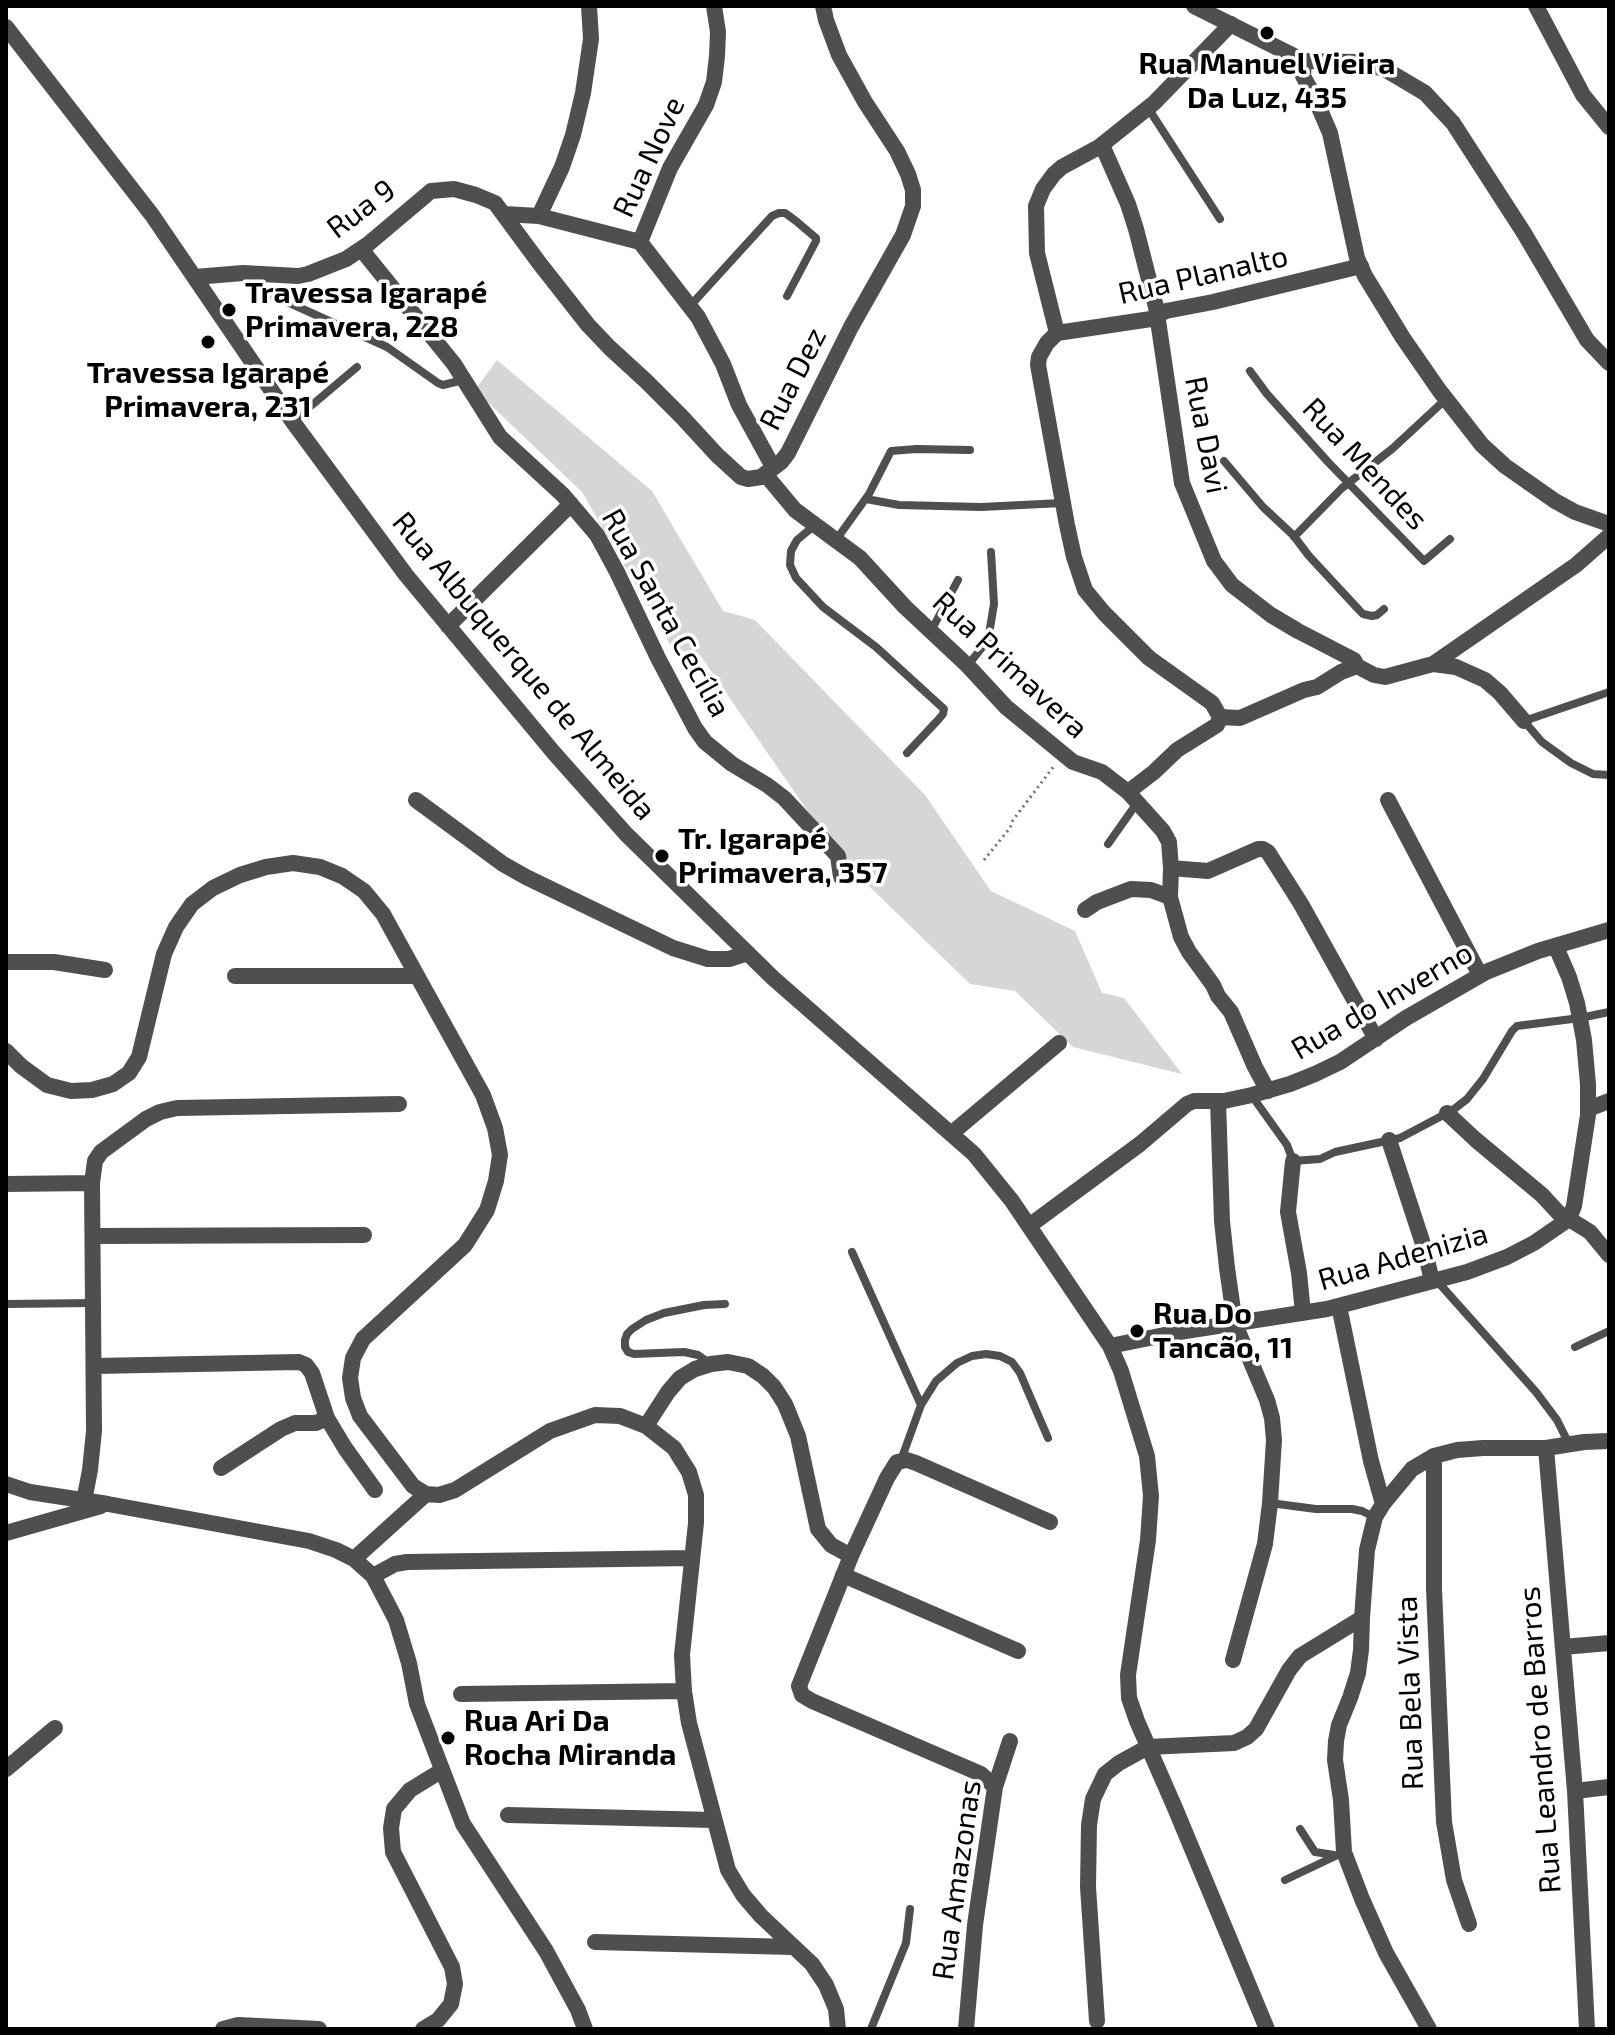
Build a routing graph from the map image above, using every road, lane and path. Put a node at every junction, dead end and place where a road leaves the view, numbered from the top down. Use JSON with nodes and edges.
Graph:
{"nodes":[{"id":1,"x":589,"y":6,"type":"edge"},
{"id":2,"x":714,"y":6,"type":"edge"},
{"id":3,"x":823,"y":6,"type":"edge"},
{"id":4,"x":1194,"y":6,"type":"edge"},
{"id":5,"x":1536,"y":6,"type":"edge"},
{"id":6,"x":1231,"y":24,"type":"junction"},
{"id":7,"x":6,"y":27,"type":"edge"},
{"id":8,"x":1304,"y":61,"type":"junction"},
{"id":9,"x":1148,"y":108,"type":"junction"},
{"id":10,"x":1609,"y":127,"type":"edge"},
{"id":11,"x":1102,"y":145,"type":"junction"},
{"id":12,"x":504,"y":214,"type":"junction"},
{"id":13,"x":539,"y":216,"type":"junction"},
{"id":14,"x":1220,"y":219,"type":"dead end"},
{"id":15,"x":640,"y":242,"type":"junction"},
{"id":16,"x":361,"y":249,"type":"junction"},
{"id":17,"x":1361,"y":266,"type":"junction"},
{"id":18,"x":243,"y":273,"type":"junction"},
{"id":19,"x":195,"y":277,"type":"junction"},
{"id":20,"x":787,"y":296,"type":"dead end"},
{"id":21,"x":690,"y":306,"type":"junction"},
{"id":22,"x":1157,"y":316,"type":"junction"},
{"id":23,"x":1057,"y":333,"type":"junction"},
{"id":24,"x":1609,"y":363,"type":"edge"},
{"id":25,"x":357,"y":367,"type":"dead end"},
{"id":26,"x":1250,"y":371,"type":"dead end"},
{"id":27,"x":464,"y":380,"type":"junction"},
{"id":28,"x":1446,"y":399,"type":"junction"},
{"id":29,"x":293,"y":422,"type":"junction"},
{"id":30,"x":970,"y":450,"type":"dead end"},
{"id":31,"x":1224,"y":461,"type":"dead end"},
{"id":32,"x":769,"y":470,"type":"junction"},
{"id":33,"x":1349,"y":483,"type":"junction"},
{"id":34,"x":866,"y":499,"type":"junction"},
{"id":35,"x":1062,"y":503,"type":"junction"},
{"id":36,"x":571,"y":504,"type":"junction"},
{"id":37,"x":1609,"y":524,"type":"edge"},
{"id":38,"x":815,"y":525,"type":"junction"},
{"id":39,"x":1609,"y":536,"type":"edge"},
{"id":40,"x":1294,"y":537,"type":"junction"},
{"id":41,"x":1450,"y":539,"type":"dead end"},
{"id":42,"x":836,"y":540,"type":"junction"},
{"id":43,"x":991,"y":552,"type":"dead end"},
{"id":44,"x":958,"y":580,"type":"dead end"},
{"id":45,"x":1384,"y":609,"type":"dead end"},
{"id":46,"x":448,"y":626,"type":"junction"},
{"id":47,"x":931,"y":631,"type":"junction"},
{"id":48,"x":1433,"y":664,"type":"junction"},
{"id":49,"x":968,"y":666,"type":"junction"},
{"id":50,"x":1357,"y":666,"type":"junction"},
{"id":51,"x":1609,"y":692,"type":"edge"},
{"id":52,"x":1220,"y":717,"type":"junction"},
{"id":53,"x":1524,"y":721,"type":"junction"},
{"id":54,"x":907,"y":753,"type":"dead end"},
{"id":55,"x":1066,"y":756,"type":"junction"},
{"id":56,"x":1609,"y":775,"type":"edge"},
{"id":57,"x":1133,"y":797,"type":"junction"},
{"id":58,"x":416,"y":800,"type":"dead end"},
{"id":59,"x":1388,"y":800,"type":"dead end"},
{"id":60,"x":1108,"y":844,"type":"dead end"},
{"id":61,"x":984,"y":860,"type":"dead end"},
{"id":62,"x":1171,"y":868,"type":"junction"},
{"id":63,"x":841,"y":877,"type":"dead end"},
{"id":64,"x":1170,"y":897,"type":"junction"},
{"id":65,"x":1085,"y":910,"type":"dead end"},
{"id":66,"x":1609,"y":930,"type":"edge"},
{"id":67,"x":1556,"y":947,"type":"junction"},
{"id":68,"x":748,"y":953,"type":"junction"},
{"id":69,"x":6,"y":962,"type":"edge"},
{"id":70,"x":105,"y":970,"type":"dead end"},
{"id":71,"x":1480,"y":975,"type":"junction"},
{"id":72,"x":235,"y":976,"type":"dead end"},
{"id":73,"x":417,"y":976,"type":"junction"},
{"id":74,"x":1609,"y":1012,"type":"edge"},
{"id":75,"x":1580,"y":1018,"type":"junction"},
{"id":76,"x":1376,"y":1039,"type":"junction"},
{"id":77,"x":1059,"y":1043,"type":"dead end"},
{"id":78,"x":6,"y":1051,"type":"edge"},
{"id":79,"x":1260,"y":1093,"type":"junction"},
{"id":80,"x":1218,"y":1101,"type":"junction"},
{"id":81,"x":1609,"y":1101,"type":"edge"},
{"id":82,"x":399,"y":1104,"type":"dead end"},
{"id":83,"x":1588,"y":1109,"type":"junction"},
{"id":84,"x":1447,"y":1113,"type":"junction"},
{"id":85,"x":952,"y":1133,"type":"junction"},
{"id":86,"x":1389,"y":1140,"type":"junction"},
{"id":87,"x":1293,"y":1161,"type":"junction"},
{"id":88,"x":92,"y":1183,"type":"junction"},
{"id":89,"x":6,"y":1184,"type":"edge"},
{"id":90,"x":1567,"y":1220,"type":"junction"},
{"id":91,"x":1029,"y":1226,"type":"junction"},
{"id":92,"x":1602,"y":1234,"type":"edge"},
{"id":93,"x":364,"y":1235,"type":"dead end"},
{"id":94,"x":93,"y":1236,"type":"junction"},
{"id":95,"x":852,"y":1252,"type":"dead end"},
{"id":96,"x":1609,"y":1255,"type":"edge"},
{"id":97,"x":1434,"y":1281,"type":"junction"},
{"id":98,"x":94,"y":1303,"type":"junction"},
{"id":99,"x":6,"y":1304,"type":"edge"},
{"id":100,"x":725,"y":1304,"type":"dead end"},
{"id":101,"x":1339,"y":1306,"type":"junction"},
{"id":102,"x":1303,"y":1313,"type":"junction"},
{"id":103,"x":1235,"y":1324,"type":"junction"},
{"id":104,"x":1609,"y":1331,"type":"edge"},
{"id":105,"x":1110,"y":1346,"type":"junction"},
{"id":106,"x":1575,"y":1347,"type":"dead end"},
{"id":107,"x":711,"y":1364,"type":"junction"},
{"id":108,"x":95,"y":1366,"type":"junction"},
{"id":109,"x":921,"y":1405,"type":"junction"},
{"id":110,"x":327,"y":1418,"type":"junction"},
{"id":111,"x":646,"y":1426,"type":"junction"},
{"id":112,"x":1048,"y":1438,"type":"dead end"},
{"id":113,"x":1605,"y":1439,"type":"edge"},
{"id":114,"x":1569,"y":1444,"type":"junction"},
{"id":115,"x":1546,"y":1448,"type":"junction"},
{"id":116,"x":1434,"y":1456,"type":"junction"},
{"id":117,"x":901,"y":1460,"type":"junction"},
{"id":118,"x":221,"y":1468,"type":"dead end"},
{"id":119,"x":6,"y":1484,"type":"edge"},
{"id":120,"x":375,"y":1490,"type":"dead end"},
{"id":121,"x":426,"y":1494,"type":"junction"},
{"id":122,"x":84,"y":1501,"type":"junction"},
{"id":123,"x":1270,"y":1503,"type":"junction"},
{"id":124,"x":108,"y":1504,"type":"junction"},
{"id":125,"x":1379,"y":1510,"type":"junction"},
{"id":126,"x":1050,"y":1522,"type":"dead end"},
{"id":127,"x":6,"y":1533,"type":"edge"},
{"id":128,"x":851,"y":1556,"type":"junction"},
{"id":129,"x":692,"y":1558,"type":"junction"},
{"id":130,"x":354,"y":1559,"type":"junction"},
{"id":131,"x":843,"y":1575,"type":"junction"},
{"id":132,"x":373,"y":1576,"type":"junction"},
{"id":133,"x":1362,"y":1618,"type":"junction"},
{"id":134,"x":1609,"y":1643,"type":"edge"},
{"id":135,"x":1563,"y":1647,"type":"junction"},
{"id":136,"x":1018,"y":1651,"type":"dead end"},
{"id":137,"x":1233,"y":1660,"type":"dead end"},
{"id":138,"x":684,"y":1691,"type":"junction"},
{"id":139,"x":461,"y":1694,"type":"dead end"},
{"id":140,"x":55,"y":1728,"type":"dead end"},
{"id":141,"x":1010,"y":1741,"type":"dead end"},
{"id":142,"x":1148,"y":1747,"type":"junction"},
{"id":143,"x":6,"y":1769,"type":"edge"},
{"id":144,"x":441,"y":1771,"type":"junction"},
{"id":145,"x":995,"y":1787,"type":"junction"},
{"id":146,"x":1609,"y":1787,"type":"edge"},
{"id":147,"x":1575,"y":1791,"type":"junction"},
{"id":148,"x":508,"y":1815,"type":"dead end"},
{"id":149,"x":714,"y":1820,"type":"junction"},
{"id":150,"x":1300,"y":1829,"type":"dead end"},
{"id":151,"x":1341,"y":1854,"type":"junction"},
{"id":152,"x":1285,"y":1880,"type":"dead end"},
{"id":153,"x":910,"y":1909,"type":"dead end"},
{"id":154,"x":1469,"y":1924,"type":"dead end"},
{"id":155,"x":595,"y":1942,"type":"dead end"},
{"id":156,"x":793,"y":1947,"type":"junction"},
{"id":157,"x":1097,"y":2021,"type":"dead end"},
{"id":158,"x":223,"y":2029,"type":"edge"},
{"id":159,"x":319,"y":2029,"type":"edge"},
{"id":160,"x":423,"y":2029,"type":"edge"},
{"id":161,"x":585,"y":2029,"type":"edge"},
{"id":162,"x":838,"y":2029,"type":"edge"},
{"id":163,"x":871,"y":2029,"type":"edge"},
{"id":164,"x":966,"y":2029,"type":"edge"},
{"id":165,"x":1267,"y":2029,"type":"edge"},
{"id":166,"x":1429,"y":2029,"type":"edge"},
{"id":167,"x":1587,"y":2029,"type":"edge"}],
"edges":[{"from":1,"to":13,"type":"street"},
{"from":2,"to":15,"type":"street","name":"Rua Nove"},
{"from":3,"to":32,"type":"street","name":"Rua Dez"},
{"from":4,"to":6,"type":"street"},
{"from":5,"to":10,"type":"street"},
{"from":6,"to":8,"type":"street"},
{"from":6,"to":9,"type":"street"},
{"from":7,"to":19,"type":"street","name":"Rua Albuquerque de Almeida"},
{"from":8,"to":17,"type":"street"},
{"from":8,"to":24,"type":"street"},
{"from":9,"to":11,"type":"street"},
{"from":9,"to":14,"type":"lane"},
{"from":11,"to":22,"type":"street","name":"Rua Davi"},
{"from":11,"to":23,"type":"street"},
{"from":12,"to":13,"type":"street","name":"Rua Nove"},
{"from":12,"to":16,"type":"street","name":"Rua 9"},
{"from":12,"to":32,"type":"street","name":"Rua Dez"},
{"from":13,"to":15,"type":"street","name":"Rua Nove"},
{"from":15,"to":21,"type":"street","name":"Rua Primavera"},
{"from":16,"to":18,"type":"street","name":"Rua 9"},
{"from":16,"to":27,"type":"street","name":"Rua Santa Cecília"},
{"from":17,"to":22,"type":"street","name":"Rua Planalto"},
{"from":17,"to":28,"type":"street"},
{"from":18,"to":19,"type":"street","name":"Rua 9"},
{"from":18,"to":27,"type":"lane"},
{"from":19,"to":29,"type":"street","name":"Rua Albuquerque de Almeida"},
{"from":20,"to":21,"type":"lane"},
{"from":21,"to":32,"type":"street","name":"Rua Primavera"},
{"from":22,"to":23,"type":"street","name":"Rua Planalto"},
{"from":22,"to":50,"type":"street","name":"Rua Davi"},
{"from":23,"to":35,"type":"street"},
{"from":25,"to":29,"type":"lane"},
{"from":26,"to":33,"type":"lane","name":"Rua Mendes"},
{"from":27,"to":36,"type":"street","name":"Rua Santa Cecília"},
{"from":28,"to":33,"type":"lane"},
{"from":28,"to":37,"type":"street"},
{"from":29,"to":46,"type":"street","name":"Rua Albuquerque de Almeida"},
{"from":30,"to":34,"type":"lane"},
{"from":31,"to":40,"type":"lane"},
{"from":32,"to":38,"type":"street","name":"Rua Primavera"},
{"from":33,"to":40,"type":"lane"},
{"from":33,"to":41,"type":"lane","name":"Rua Mendes"},
{"from":34,"to":35,"type":"lane"},
{"from":34,"to":42,"type":"lane"},
{"from":35,"to":52,"type":"street"},
{"from":36,"to":46,"type":"street"},
{"from":36,"to":63,"type":"street","name":"Rua Santa Cecília"},
{"from":38,"to":42,"type":"street","name":"Rua Primavera"},
{"from":38,"to":54,"type":"lane"},
{"from":39,"to":48,"type":"street"},
{"from":40,"to":45,"type":"lane"},
{"from":42,"to":47,"type":"street","name":"Rua Primavera"},
{"from":43,"to":49,"type":"lane"},
{"from":44,"to":47,"type":"lane"},
{"from":46,"to":68,"type":"street","name":"Rua Albuquerque de Almeida"},
{"from":47,"to":49,"type":"street","name":"Rua Primavera"},
{"from":48,"to":50,"type":"street"},
{"from":48,"to":53,"type":"street"},
{"from":49,"to":55,"type":"street","name":"Rua Primavera"},
{"from":50,"to":52,"type":"street"},
{"from":51,"to":53,"type":"lane"},
{"from":52,"to":57,"type":"street"},
{"from":53,"to":56,"type":"lane"},
{"from":55,"to":57,"type":"street","name":"Rua Primavera"},
{"from":55,"to":61,"type":"path"},
{"from":57,"to":60,"type":"lane"},
{"from":57,"to":62,"type":"street","name":"Rua Primavera"},
{"from":58,"to":68,"type":"street"},
{"from":59,"to":71,"type":"street"},
{"from":62,"to":64,"type":"street","name":"Rua Primavera"},
{"from":62,"to":76,"type":"street"},
{"from":64,"to":65,"type":"street"},
{"from":64,"to":79,"type":"street","name":"Rua Primavera"},
{"from":66,"to":67,"type":"street","name":"Rua do Inverno"},
{"from":67,"to":71,"type":"street","name":"Rua do Inverno"},
{"from":67,"to":75,"type":"street"},
{"from":68,"to":85,"type":"street","name":"Rua Albuquerque de Almeida"},
{"from":69,"to":70,"type":"street"},
{"from":71,"to":76,"type":"street","name":"Rua do Inverno"},
{"from":72,"to":73,"type":"street"},
{"from":73,"to":78,"type":"street"},
{"from":73,"to":121,"type":"street"},
{"from":74,"to":75,"type":"lane"},
{"from":75,"to":83,"type":"street"},
{"from":75,"to":84,"type":"lane"},
{"from":76,"to":79,"type":"street","name":"Rua do Inverno"},
{"from":77,"to":85,"type":"street"},
{"from":79,"to":80,"type":"street","name":"Rua do Inverno"},
{"from":79,"to":87,"type":"lane"},
{"from":80,"to":91,"type":"street","name":"Rua do Inverno"},
{"from":80,"to":103,"type":"street"},
{"from":81,"to":83,"type":"street"},
{"from":82,"to":88,"type":"street"},
{"from":83,"to":90,"type":"street"},
{"from":84,"to":86,"type":"lane"},
{"from":84,"to":90,"type":"street"},
{"from":85,"to":91,"type":"street","name":"Rua Albuquerque de Almeida"},
{"from":86,"to":87,"type":"lane"},
{"from":86,"to":97,"type":"street"},
{"from":87,"to":102,"type":"street"},
{"from":88,"to":89,"type":"street"},
{"from":88,"to":94,"type":"street"},
{"from":90,"to":92,"type":"street"},
{"from":90,"to":97,"type":"street","name":"Rua Adenizia"},
{"from":91,"to":105,"type":"street","name":"Rua Albuquerque de Almeida"},
{"from":92,"to":96,"type":"street"},
{"from":93,"to":94,"type":"street"},
{"from":94,"to":98,"type":"street"},
{"from":95,"to":109,"type":"lane"},
{"from":97,"to":101,"type":"street","name":"Rua Adenizia"},
{"from":97,"to":114,"type":"lane"},
{"from":98,"to":99,"type":"lane"},
{"from":98,"to":108,"type":"street"},
{"from":100,"to":107,"type":"lane"},
{"from":101,"to":102,"type":"street","name":"Rua Adenizia"},
{"from":101,"to":125,"type":"street"},
{"from":102,"to":103,"type":"street","name":"Rua Adenizia"},
{"from":103,"to":105,"type":"street","name":"Rua Adenizia"},
{"from":103,"to":123,"type":"street"},
{"from":104,"to":106,"type":"lane"},
{"from":105,"to":142,"type":"street","name":"Rua Albuquerque de Almeida"},
{"from":107,"to":111,"type":"street"},
{"from":107,"to":128,"type":"street"},
{"from":108,"to":110,"type":"street"},
{"from":108,"to":122,"type":"street"},
{"from":109,"to":112,"type":"lane"},
{"from":109,"to":117,"type":"lane"},
{"from":110,"to":118,"type":"street"},
{"from":110,"to":120,"type":"street"},
{"from":111,"to":121,"type":"street"},
{"from":111,"to":129,"type":"street"},
{"from":113,"to":114,"type":"street"},
{"from":114,"to":115,"type":"street"},
{"from":115,"to":116,"type":"street"},
{"from":115,"to":135,"type":"street","name":"Rua Leandro de Barros"},
{"from":116,"to":125,"type":"street"},
{"from":116,"to":154,"type":"street","name":"Rua Bela Vista"},
{"from":117,"to":126,"type":"street"},
{"from":117,"to":128,"type":"street"},
{"from":119,"to":122,"type":"street"},
{"from":121,"to":130,"type":"street"},
{"from":122,"to":124,"type":"street"},
{"from":123,"to":125,"type":"lane"},
{"from":123,"to":137,"type":"street"},
{"from":124,"to":127,"type":"street"},
{"from":124,"to":130,"type":"street"},
{"from":125,"to":133,"type":"street"},
{"from":128,"to":131,"type":"street"},
{"from":129,"to":132,"type":"street"},
{"from":129,"to":138,"type":"street"},
{"from":130,"to":132,"type":"street"},
{"from":131,"to":136,"type":"street"},
{"from":131,"to":145,"type":"street"},
{"from":132,"to":144,"type":"street"},
{"from":133,"to":142,"type":"street"},
{"from":133,"to":151,"type":"street"},
{"from":134,"to":135,"type":"street"},
{"from":135,"to":147,"type":"street","name":"Rua Leandro de Barros"},
{"from":138,"to":139,"type":"street"},
{"from":138,"to":149,"type":"street"},
{"from":140,"to":143,"type":"street"},
{"from":141,"to":145,"type":"street","name":"Rua Amazonas"},
{"from":142,"to":157,"type":"street"},
{"from":142,"to":165,"type":"street","name":"Rua Albuquerque de Almeida"},
{"from":144,"to":160,"type":"street"},
{"from":144,"to":161,"type":"street"},
{"from":145,"to":164,"type":"street","name":"Rua Amazonas"},
{"from":146,"to":147,"type":"street"},
{"from":147,"to":167,"type":"street","name":"Rua Leandro de Barros"},
{"from":148,"to":149,"type":"street"},
{"from":149,"to":156,"type":"street"},
{"from":150,"to":151,"type":"lane"},
{"from":151,"to":152,"type":"lane"},
{"from":151,"to":166,"type":"street"},
{"from":153,"to":163,"type":"lane"},
{"from":155,"to":156,"type":"street"},
{"from":156,"to":162,"type":"street"},
{"from":158,"to":159,"type":"street"}]}
